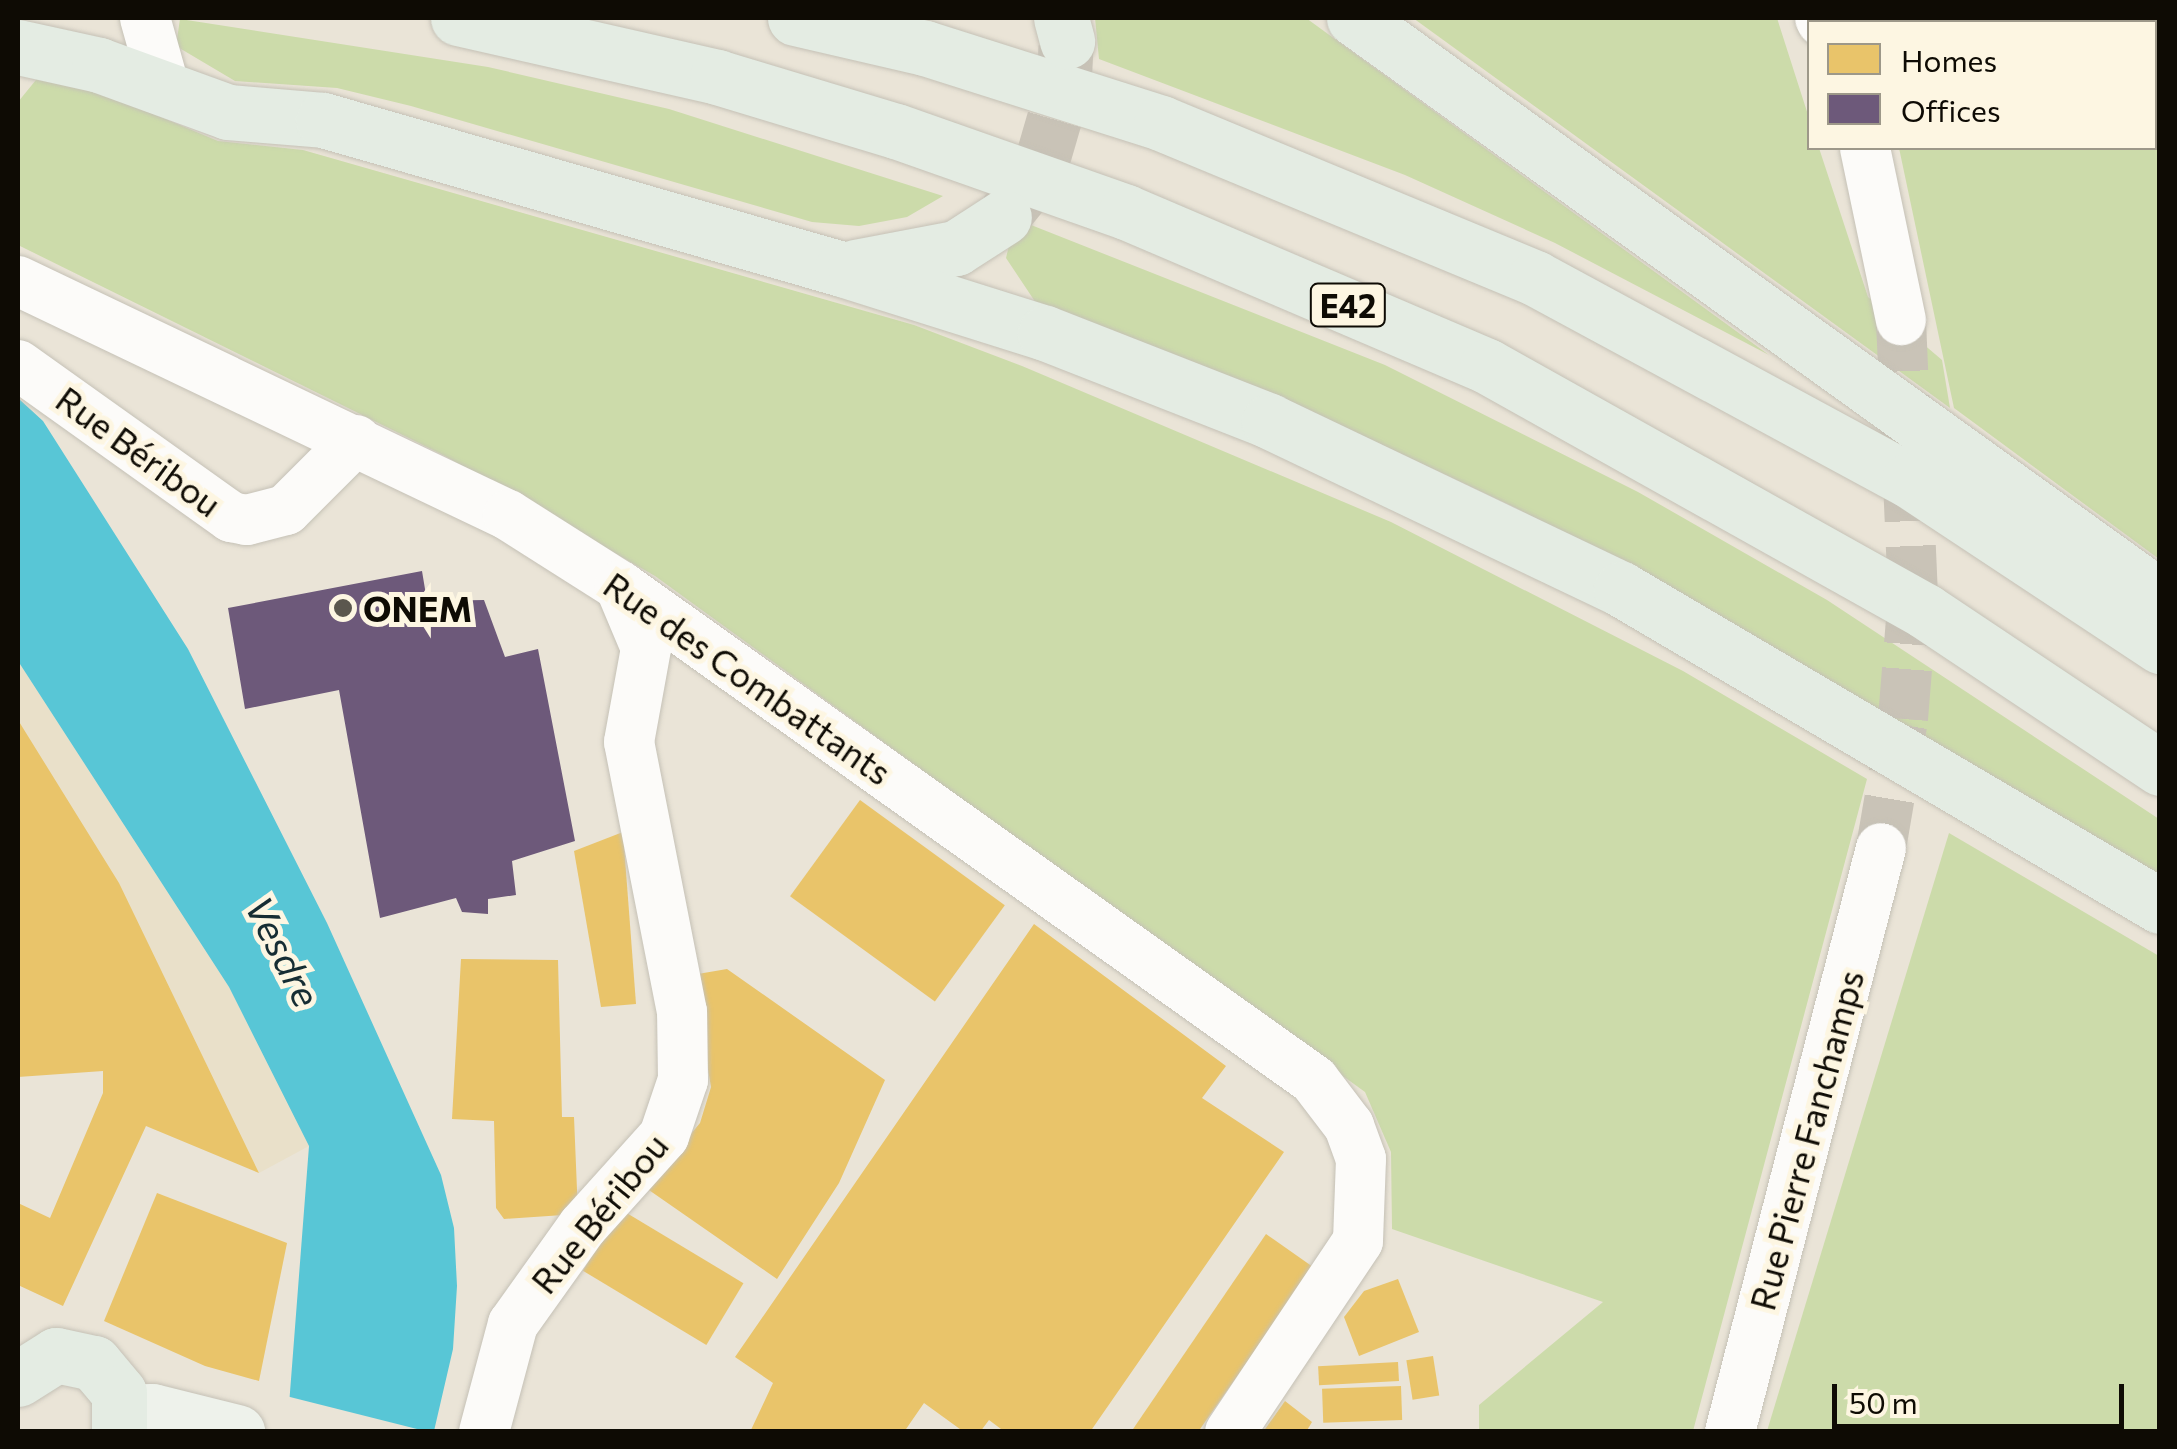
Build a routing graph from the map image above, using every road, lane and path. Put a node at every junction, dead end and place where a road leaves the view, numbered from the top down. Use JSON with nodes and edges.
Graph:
{"nodes":[{"id":1,"x":145,"y":18,"type":"edge"},
{"id":2,"x":458,"y":18,"type":"edge"},
{"id":3,"x":795,"y":18,"type":"edge"},
{"id":4,"x":1354,"y":18,"type":"edge"},
{"id":5,"x":18,"y":47,"type":"edge"},
{"id":6,"x":165,"y":89,"type":"junction"},
{"id":7,"x":1865,"y":150,"type":"edge"},
{"id":8,"x":1004,"y":216,"type":"tunnel mouth"},
{"id":9,"x":842,"y":269,"type":"junction"},
{"id":10,"x":18,"y":281,"type":"edge"},
{"id":11,"x":1901,"y":320,"type":"tunnel mouth"},
{"id":12,"x":18,"y":365,"type":"edge"},
{"id":13,"x":356,"y":440,"type":"junction"},
{"id":14,"x":620,"y":586,"type":"junction"},
{"id":15,"x":2160,"y":597,"type":"edge"},
{"id":16,"x":2160,"y":646,"type":"edge"},
{"id":17,"x":736,"y":667,"type":"junction"},
{"id":18,"x":637,"y":695,"type":"junction"},
{"id":19,"x":2160,"y":768,"type":"edge"},
{"id":20,"x":1881,"y":848,"type":"tunnel mouth"},
{"id":21,"x":2160,"y":906,"type":"edge"},
{"id":22,"x":24,"y":1362,"type":"edge"},
{"id":23,"x":121,"y":1422,"type":"edge"},
{"id":24,"x":237,"y":1432,"type":"edge"},
{"id":25,"x":484,"y":1432,"type":"edge"},
{"id":26,"x":1230,"y":1432,"type":"edge"},
{"id":27,"x":1730,"y":1432,"type":"edge"}],
"edges":[{"from":1,"to":6,"type":"street"},
{"from":2,"to":19,"type":"highway","number":"E42"},
{"from":3,"to":16,"type":"highway"},
{"from":4,"to":15,"type":"highway"},
{"from":5,"to":6,"type":"highway"},
{"from":6,"to":9,"type":"highway"},
{"from":7,"to":11,"type":"street"},
{"from":8,"to":9,"type":"highway"},
{"from":9,"to":21,"type":"highway"},
{"from":10,"to":13,"type":"street","name":"Rue des Combattants"},
{"from":12,"to":13,"type":"street","name":"Rue Béribou"},
{"from":13,"to":14,"type":"street","name":"Rue des Combattants"},
{"from":14,"to":17,"type":"street","name":"Rue des Combattants"},
{"from":14,"to":18,"type":"street","name":"Rue Béribou"},
{"from":17,"to":18,"type":"street"},
{"from":17,"to":26,"type":"street","name":"Rue des Combattants"},
{"from":18,"to":25,"type":"street","name":"Rue Béribou"},
{"from":20,"to":27,"type":"street","name":"Rue Pierre Fanchamps"},
{"from":22,"to":23,"type":"highway"},
{"from":23,"to":24,"type":"main road"}]}
